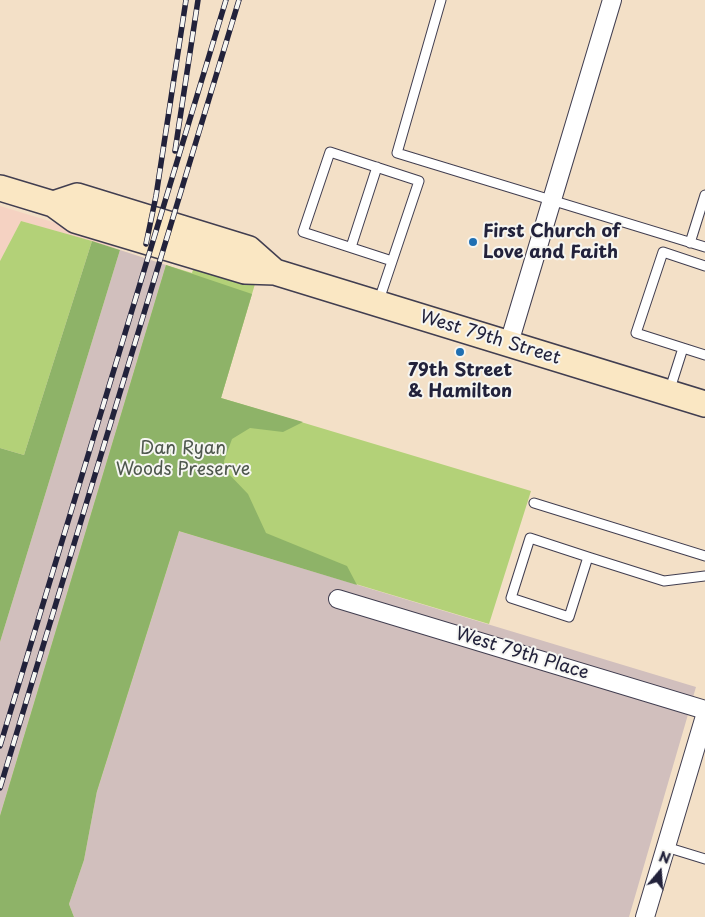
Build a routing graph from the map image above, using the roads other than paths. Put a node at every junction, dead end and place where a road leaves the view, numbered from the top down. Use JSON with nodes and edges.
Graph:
{"nodes":[{"id":1,"x":441,"y":0,"type":"edge"},
{"id":2,"x":612,"y":0,"type":"edge"},
{"id":3,"x":377,"y":168,"type":"junction"},
{"id":4,"x":0,"y":188,"type":"edge"},
{"id":5,"x":705,"y":195,"type":"edge"},
{"id":6,"x":552,"y":200,"type":"junction"},
{"id":7,"x":690,"y":243,"type":"junction"},
{"id":8,"x":351,"y":247,"type":"junction"},
{"id":9,"x":705,"y":247,"type":"edge"},
{"id":10,"x":392,"y":261,"type":"junction"},
{"id":11,"x":705,"y":266,"type":"edge"},
{"id":12,"x":378,"y":303,"type":"junction"},
{"id":13,"x":509,"y":343,"type":"junction"},
{"id":14,"x":683,"y":348,"type":"junction"},
{"id":15,"x":705,"y":355,"type":"edge"},
{"id":16,"x":668,"y":392,"type":"junction"},
{"id":17,"x":705,"y":404,"type":"edge"},
{"id":18,"x":534,"y":503,"type":"dead end"},
{"id":19,"x":705,"y":556,"type":"edge"},
{"id":20,"x":588,"y":557,"type":"junction"},
{"id":21,"x":705,"y":576,"type":"edge"},
{"id":22,"x":338,"y":599,"type":"dead end"},
{"id":23,"x":705,"y":710,"type":"edge"},
{"id":24,"x":705,"y":716,"type":"edge"},
{"id":25,"x":666,"y":847,"type":"junction"},
{"id":26,"x":705,"y":859,"type":"edge"},
{"id":27,"x":645,"y":917,"type":"edge"}],
"edges":[{"from":1,"to":6,"type":"lane"},
{"from":2,"to":6,"type":"street"},
{"from":3,"to":8,"type":"lane"},
{"from":3,"to":8,"type":"lane"},
{"from":3,"to":10,"type":"lane"},
{"from":4,"to":12,"type":"main road","name":"West 79th Street"},
{"from":5,"to":7,"type":"lane"},
{"from":6,"to":7,"type":"lane"},
{"from":6,"to":13,"type":"street"},
{"from":7,"to":9,"type":"lane"},
{"from":8,"to":10,"type":"lane"},
{"from":10,"to":12,"type":"lane"},
{"from":11,"to":14,"type":"lane"},
{"from":12,"to":13,"type":"main road","name":"West 79th Street"},
{"from":13,"to":16,"type":"main road","name":"West 79th Street"},
{"from":14,"to":15,"type":"lane"},
{"from":14,"to":16,"type":"lane"},
{"from":16,"to":17,"type":"main road","name":"West 79th Street"},
{"from":18,"to":19,"type":"lane"},
{"from":20,"to":20,"type":"lane"},
{"from":20,"to":21,"type":"lane"},
{"from":22,"to":23,"type":"street","name":"West 79th Place"},
{"from":24,"to":25,"type":"street"},
{"from":25,"to":26,"type":"lane"},
{"from":25,"to":27,"type":"street"}]}
